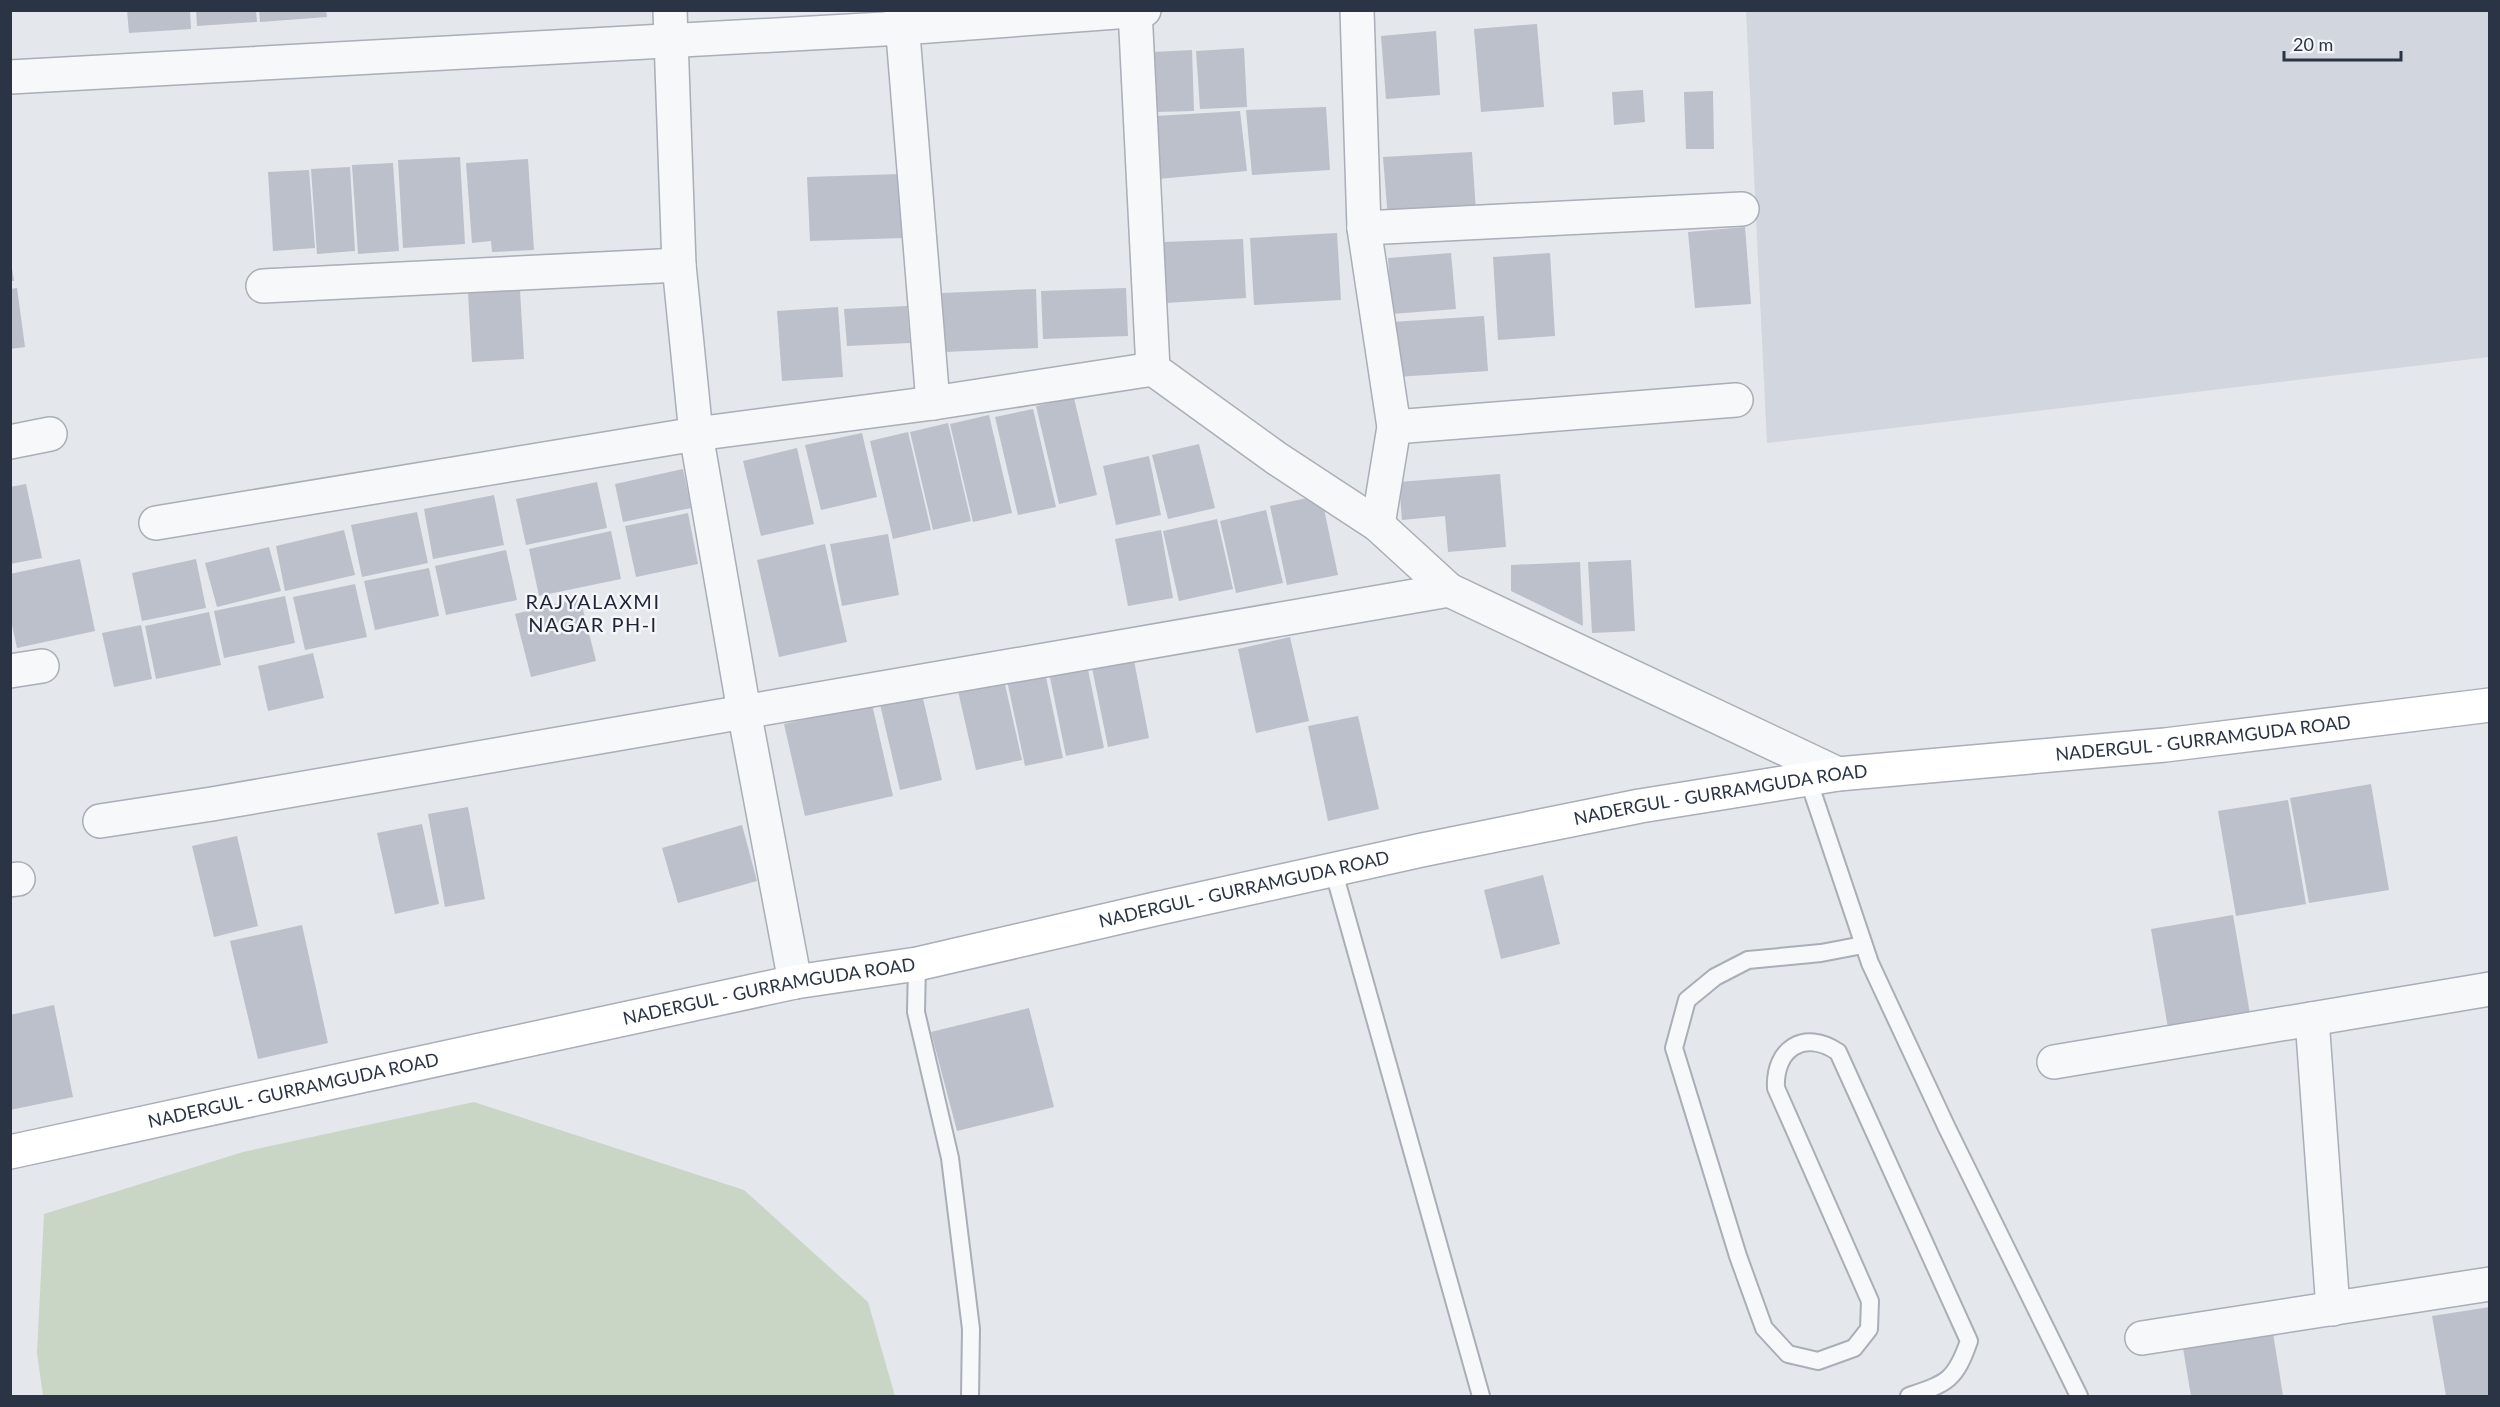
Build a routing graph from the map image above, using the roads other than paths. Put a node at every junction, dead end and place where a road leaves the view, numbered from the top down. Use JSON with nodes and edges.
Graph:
{"nodes":[{"id":1,"x":1144,"y":10,"type":"edge"},
{"id":2,"x":1357,"y":10,"type":"edge"},
{"id":3,"x":1135,"y":11,"type":"edge"},
{"id":4,"x":902,"y":19,"type":"edge"},
{"id":5,"x":670,"y":25,"type":"edge"},
{"id":6,"x":10,"y":77,"type":"edge"},
{"id":7,"x":1742,"y":209,"type":"dead end"},
{"id":8,"x":1364,"y":228,"type":"junction"},
{"id":9,"x":679,"y":265,"type":"junction"},
{"id":10,"x":263,"y":286,"type":"dead end"},
{"id":11,"x":1153,"y":369,"type":"junction"},
{"id":12,"x":1736,"y":400,"type":"dead end"},
{"id":13,"x":933,"y":403,"type":"junction"},
{"id":14,"x":1395,"y":427,"type":"junction"},
{"id":15,"x":50,"y":434,"type":"dead end"},
{"id":16,"x":696,"y":434,"type":"junction"},
{"id":17,"x":10,"y":442,"type":"edge"},
{"id":18,"x":156,"y":523,"type":"dead end"},
{"id":19,"x":1378,"y":525,"type":"junction"},
{"id":20,"x":1449,"y":590,"type":"junction"},
{"id":21,"x":42,"y":666,"type":"dead end"},
{"id":22,"x":10,"y":671,"type":"edge"},
{"id":23,"x":2490,"y":705,"type":"edge"},
{"id":24,"x":744,"y":711,"type":"junction"},
{"id":25,"x":1823,"y":776,"type":"junction"},
{"id":26,"x":100,"y":821,"type":"dead end"},
{"id":27,"x":1334,"y":869,"type":"junction"},
{"id":28,"x":1863,"y":945,"type":"junction"},
{"id":29,"x":916,"y":964,"type":"junction"},
{"id":30,"x":795,"y":982,"type":"junction"},
{"id":31,"x":2490,"y":990,"type":"edge"},
{"id":32,"x":2312,"y":1019,"type":"junction"},
{"id":33,"x":2054,"y":1062,"type":"dead end"},
{"id":34,"x":10,"y":1152,"type":"edge"},
{"id":35,"x":2490,"y":1284,"type":"edge"},
{"id":36,"x":2334,"y":1309,"type":"junction"},
{"id":37,"x":2142,"y":1338,"type":"dead end"},
{"id":38,"x":970,"y":1396,"type":"edge"},
{"id":39,"x":1480,"y":1396,"type":"edge"},
{"id":40,"x":1909,"y":1396,"type":"edge"},
{"id":41,"x":2079,"y":1396,"type":"edge"}],
"edges":[{"from":1,"to":3,"type":"street"},
{"from":2,"to":8,"type":"street"},
{"from":3,"to":4,"type":"street"},
{"from":3,"to":11,"type":"street"},
{"from":4,"to":5,"type":"street"},
{"from":4,"to":13,"type":"street"},
{"from":5,"to":6,"type":"street"},
{"from":5,"to":9,"type":"street"},
{"from":7,"to":8,"type":"street"},
{"from":8,"to":14,"type":"street"},
{"from":9,"to":10,"type":"street"},
{"from":9,"to":16,"type":"street"},
{"from":11,"to":13,"type":"street"},
{"from":11,"to":19,"type":"street"},
{"from":12,"to":14,"type":"street"},
{"from":13,"to":16,"type":"street"},
{"from":14,"to":19,"type":"street"},
{"from":15,"to":17,"type":"street"},
{"from":16,"to":18,"type":"street"},
{"from":16,"to":24,"type":"street"},
{"from":19,"to":20,"type":"street"},
{"from":20,"to":24,"type":"street"},
{"from":20,"to":25,"type":"street"},
{"from":21,"to":22,"type":"street"},
{"from":23,"to":25,"type":"main road","name":"NADERGUL - GURRAMGUDA ROAD"},
{"from":24,"to":26,"type":"street"},
{"from":24,"to":30,"type":"street"},
{"from":25,"to":27,"type":"main road","name":"NADERGUL - GURRAMGUDA ROAD"},
{"from":25,"to":28,"type":"lane"},
{"from":27,"to":29,"type":"main road","name":"NADERGUL - GURRAMGUDA ROAD"},
{"from":27,"to":39,"type":"lane"},
{"from":28,"to":40,"type":"lane"},
{"from":28,"to":41,"type":"lane"},
{"from":29,"to":30,"type":"main road","name":"NADERGUL - GURRAMGUDA ROAD"},
{"from":29,"to":38,"type":"lane"},
{"from":30,"to":34,"type":"main road","name":"NADERGUL - GURRAMGUDA ROAD"},
{"from":31,"to":32,"type":"street"},
{"from":32,"to":33,"type":"street"},
{"from":32,"to":36,"type":"street"},
{"from":35,"to":36,"type":"street"},
{"from":36,"to":37,"type":"street"}]}
